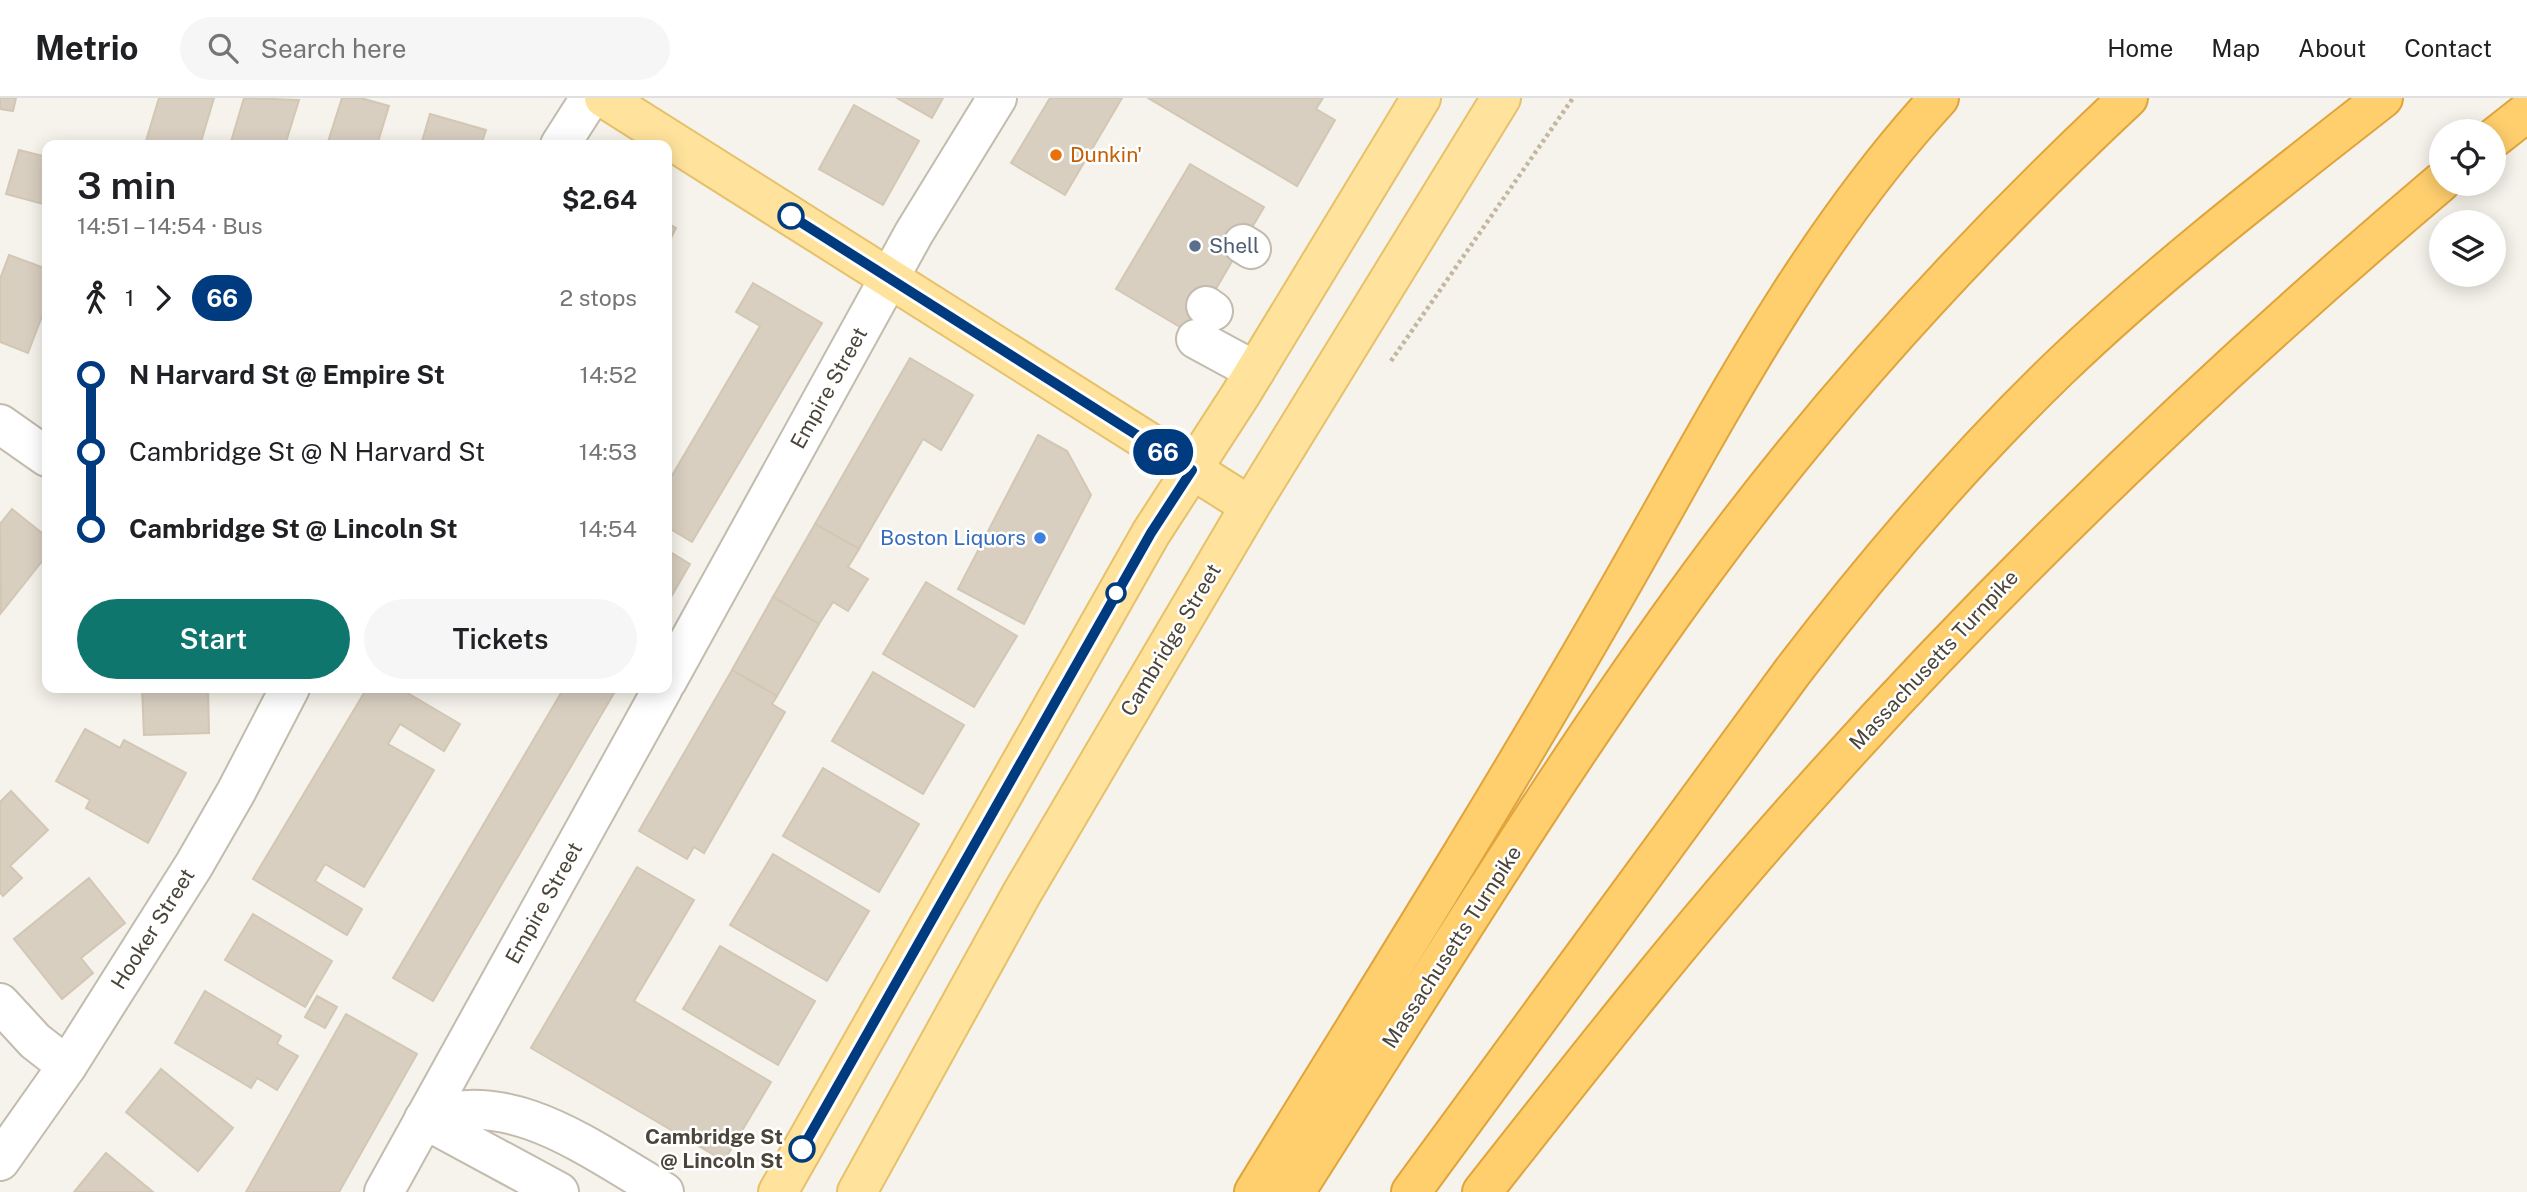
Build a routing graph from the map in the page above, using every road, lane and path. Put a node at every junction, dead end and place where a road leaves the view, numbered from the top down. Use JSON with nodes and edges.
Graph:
{"nodes":[{"id":1,"x":590,"y":98,"type":"edge"},
{"id":2,"x":604,"y":98,"type":"edge"},
{"id":3,"x":997,"y":98,"type":"edge"},
{"id":4,"x":1421,"y":98,"type":"edge"},
{"id":5,"x":1501,"y":98,"type":"edge"},
{"id":6,"x":1939,"y":98,"type":"edge"},
{"id":7,"x":2128,"y":98,"type":"edge"},
{"id":8,"x":2383,"y":98,"type":"edge"},
{"id":9,"x":2527,"y":111,"type":"edge"},
{"id":10,"x":2506,"y":128,"type":"edge"},
{"id":11,"x":563,"y":140,"type":"edge"},
{"id":12,"x":670,"y":140,"type":"edge"},
{"id":13,"x":672,"y":141,"type":"edge"},
{"id":14,"x":2429,"y":192,"type":"edge"},
{"id":15,"x":890,"y":279,"type":"junction"},
{"id":16,"x":1205,"y":319,"type":"dead end"},
{"id":17,"x":1255,"y":371,"type":"junction"},
{"id":18,"x":0,"y":424,"type":"edge"},
{"id":19,"x":42,"y":453,"type":"edge"},
{"id":20,"x":1192,"y":470,"type":"junction"},
{"id":21,"x":1250,"y":506,"type":"junction"},
{"id":22,"x":672,"y":672,"type":"edge"},
{"id":23,"x":287,"y":693,"type":"edge"},
{"id":24,"x":660,"y":693,"type":"edge"},
{"id":25,"x":0,"y":1003,"type":"edge"},
{"id":26,"x":67,"y":1066,"type":"junction"},
{"id":27,"x":424,"y":1119,"type":"junction"},
{"id":28,"x":0,"y":1161,"type":"edge"},
{"id":29,"x":384,"y":1192,"type":"edge"},
{"id":30,"x":559,"y":1192,"type":"edge"},
{"id":31,"x":664,"y":1192,"type":"edge"},
{"id":32,"x":778,"y":1192,"type":"edge"},
{"id":33,"x":857,"y":1192,"type":"edge"},
{"id":34,"x":1254,"y":1192,"type":"edge"},
{"id":35,"x":1295,"y":1192,"type":"edge"},
{"id":36,"x":1411,"y":1192,"type":"edge"},
{"id":37,"x":1482,"y":1192,"type":"edge"}],
"edges":[{"from":1,"to":11,"type":"street"},
{"from":2,"to":12,"type":"main road"},
{"from":3,"to":15,"type":"street","name":"Empire Street"},
{"from":4,"to":17,"type":"main road"},
{"from":5,"to":21,"type":"main road","name":"Cambridge Street"},
{"from":6,"to":34,"type":"highway"},
{"from":7,"to":35,"type":"highway","name":"Massachusetts Turnpike"},
{"from":8,"to":36,"type":"highway"},
{"from":9,"to":10,"type":"highway"},
{"from":13,"to":15,"type":"main road"},
{"from":14,"to":37,"type":"highway","name":"Massachusetts Turnpike"},
{"from":15,"to":20,"type":"main road"},
{"from":15,"to":22,"type":"street","name":"Empire Street"},
{"from":16,"to":17,"type":"street"},
{"from":17,"to":20,"type":"main road"},
{"from":18,"to":19,"type":"street"},
{"from":20,"to":21,"type":"main road"},
{"from":20,"to":32,"type":"main road"},
{"from":21,"to":33,"type":"main road","name":"Cambridge Street"},
{"from":23,"to":26,"type":"street","name":"Hooker Street"},
{"from":24,"to":27,"type":"street","name":"Empire Street"},
{"from":25,"to":26,"type":"street"},
{"from":26,"to":28,"type":"street","name":"Hooker Street"},
{"from":27,"to":29,"type":"street","name":"Empire Street"},
{"from":27,"to":30,"type":"street"},
{"from":27,"to":31,"type":"street"}]}
